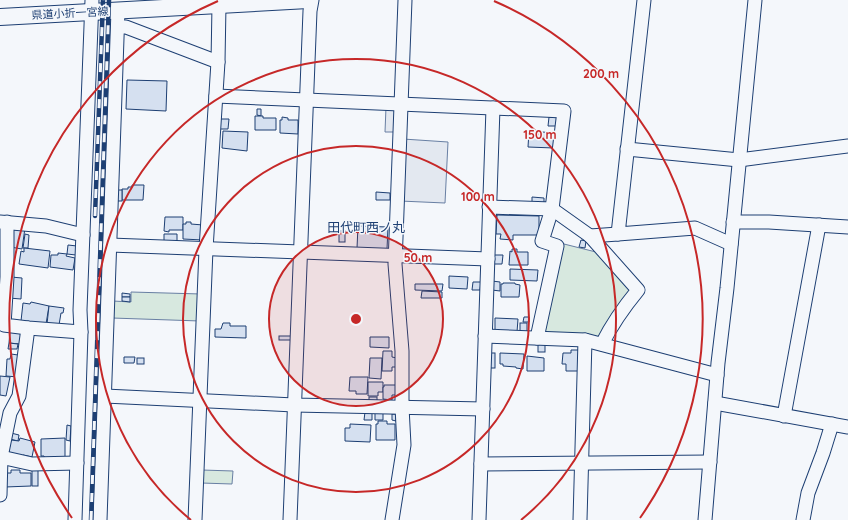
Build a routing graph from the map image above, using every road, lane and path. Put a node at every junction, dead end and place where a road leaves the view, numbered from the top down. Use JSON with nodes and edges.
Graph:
{"nodes":[{"id":1,"x":308,"y":0,"type":"edge"},
{"id":2,"x":312,"y":0,"type":"edge"},
{"id":3,"x":405,"y":0,"type":"edge"},
{"id":4,"x":644,"y":0,"type":"edge"},
{"id":5,"x":755,"y":0,"type":"edge"},
{"id":6,"x":214,"y":3,"type":"edge"},
{"id":7,"x":92,"y":6,"type":"edge"},
{"id":8,"x":118,"y":10,"type":"junction"},
{"id":9,"x":0,"y":17,"type":"edge"},
{"id":10,"x":118,"y":27,"type":"junction"},
{"id":11,"x":218,"y":62,"type":"junction"},
{"id":12,"x":216,"y":96,"type":"junction"},
{"id":13,"x":306,"y":100,"type":"junction"},
{"id":14,"x":401,"y":104,"type":"junction"},
{"id":15,"x":493,"y":108,"type":"junction"},
{"id":16,"x":848,"y":146,"type":"edge"},
{"id":17,"x":627,"y":149,"type":"junction"},
{"id":18,"x":739,"y":160,"type":"junction"},
{"id":19,"x":489,"y":207,"type":"junction"},
{"id":20,"x":552,"y":209,"type":"junction"},
{"id":21,"x":3,"y":222,"type":"edge"},
{"id":22,"x":733,"y":222,"type":"junction"},
{"id":23,"x":819,"y":225,"type":"junction"},
{"id":24,"x":848,"y":227,"type":"edge"},
{"id":25,"x":618,"y":234,"type":"junction"},
{"id":26,"x":84,"y":235,"type":"junction"},
{"id":27,"x":590,"y":236,"type":"junction"},
{"id":28,"x":731,"y":244,"type":"junction"},
{"id":29,"x":110,"y":245,"type":"junction"},
{"id":30,"x":206,"y":248,"type":"junction"},
{"id":31,"x":300,"y":252,"type":"junction"},
{"id":32,"x":395,"y":256,"type":"junction"},
{"id":33,"x":488,"y":260,"type":"junction"},
{"id":34,"x":28,"y":328,"type":"junction"},
{"id":35,"x":81,"y":332,"type":"junction"},
{"id":36,"x":485,"y":336,"type":"junction"},
{"id":37,"x":537,"y":338,"type":"junction"},
{"id":38,"x":585,"y":340,"type":"junction"},
{"id":39,"x":602,"y":344,"type":"junction"},
{"id":40,"x":717,"y":375,"type":"junction"},
{"id":41,"x":104,"y":396,"type":"junction"},
{"id":42,"x":200,"y":400,"type":"junction"},
{"id":43,"x":715,"y":403,"type":"junction"},
{"id":44,"x":294,"y":405,"type":"junction"},
{"id":45,"x":402,"y":407,"type":"junction"},
{"id":46,"x":483,"y":409,"type":"junction"},
{"id":47,"x":784,"y":416,"type":"junction"},
{"id":48,"x":832,"y":424,"type":"junction"},
{"id":49,"x":848,"y":427,"type":"edge"},
{"id":50,"x":1,"y":457,"type":"edge"},
{"id":51,"x":710,"y":462,"type":"junction"},
{"id":52,"x":77,"y":463,"type":"junction"},
{"id":53,"x":582,"y":463,"type":"junction"},
{"id":54,"x":481,"y":464,"type":"junction"},
{"id":55,"x":0,"y":495,"type":"edge"},
{"id":56,"x":75,"y":520,"type":"edge"},
{"id":57,"x":100,"y":520,"type":"edge"},
{"id":58,"x":195,"y":520,"type":"edge"},
{"id":59,"x":290,"y":520,"type":"edge"},
{"id":60,"x":392,"y":520,"type":"edge"},
{"id":61,"x":479,"y":520,"type":"edge"},
{"id":62,"x":580,"y":520,"type":"edge"},
{"id":63,"x":705,"y":520,"type":"edge"},
{"id":64,"x":803,"y":520,"type":"edge"}],
"edges":[{"from":1,"to":6,"type":"main road","name":"県道小折一宮線"},
{"from":2,"to":13,"type":"street"},
{"from":3,"to":14,"type":"street"},
{"from":4,"to":17,"type":"street"},
{"from":5,"to":18,"type":"street"},
{"from":6,"to":8,"type":"main road","name":"県道小折一宮線"},
{"from":6,"to":11,"type":"street"},
{"from":7,"to":8,"type":"main road","name":"県道小折一宮線"},
{"from":7,"to":9,"type":"main road","name":"県道小折一宮線"},
{"from":7,"to":26,"type":"street"},
{"from":8,"to":10,"type":"street"},
{"from":10,"to":11,"type":"street"},
{"from":10,"to":29,"type":"street"},
{"from":11,"to":12,"type":"street"},
{"from":12,"to":13,"type":"street"},
{"from":12,"to":30,"type":"street"},
{"from":13,"to":14,"type":"street"},
{"from":13,"to":31,"type":"street"},
{"from":14,"to":15,"type":"street"},
{"from":14,"to":32,"type":"street"},
{"from":15,"to":19,"type":"street"},
{"from":15,"to":20,"type":"street"},
{"from":16,"to":18,"type":"street"},
{"from":17,"to":18,"type":"street"},
{"from":17,"to":25,"type":"street"},
{"from":18,"to":22,"type":"street"},
{"from":19,"to":20,"type":"street"},
{"from":19,"to":33,"type":"street"},
{"from":20,"to":27,"type":"street"},
{"from":20,"to":37,"type":"street"},
{"from":21,"to":26,"type":"street"},
{"from":21,"to":34,"type":"street"},
{"from":22,"to":23,"type":"street"},
{"from":22,"to":28,"type":"street"},
{"from":23,"to":24,"type":"street"},
{"from":23,"to":47,"type":"street"},
{"from":25,"to":27,"type":"street"},
{"from":25,"to":28,"type":"street"},
{"from":26,"to":35,"type":"street"},
{"from":27,"to":39,"type":"street"},
{"from":28,"to":40,"type":"street"},
{"from":29,"to":30,"type":"street"},
{"from":29,"to":41,"type":"street"},
{"from":30,"to":31,"type":"street"},
{"from":30,"to":42,"type":"street"},
{"from":31,"to":32,"type":"street"},
{"from":31,"to":44,"type":"street"},
{"from":32,"to":33,"type":"street"},
{"from":32,"to":45,"type":"street"},
{"from":33,"to":36,"type":"street"},
{"from":34,"to":35,"type":"street"},
{"from":34,"to":50,"type":"street"},
{"from":35,"to":52,"type":"street"},
{"from":36,"to":37,"type":"street"},
{"from":36,"to":46,"type":"street"},
{"from":37,"to":38,"type":"street"},
{"from":38,"to":39,"type":"street"},
{"from":38,"to":53,"type":"street"},
{"from":39,"to":40,"type":"street"},
{"from":40,"to":43,"type":"street"},
{"from":41,"to":42,"type":"street"},
{"from":41,"to":57,"type":"street"},
{"from":42,"to":44,"type":"street"},
{"from":42,"to":58,"type":"street"},
{"from":43,"to":47,"type":"street"},
{"from":43,"to":51,"type":"street"},
{"from":44,"to":45,"type":"street"},
{"from":44,"to":59,"type":"street"},
{"from":45,"to":46,"type":"street"},
{"from":45,"to":60,"type":"street"},
{"from":46,"to":54,"type":"street"},
{"from":47,"to":48,"type":"street"},
{"from":48,"to":49,"type":"street"},
{"from":48,"to":64,"type":"street"},
{"from":50,"to":52,"type":"street"},
{"from":50,"to":55,"type":"street"},
{"from":51,"to":53,"type":"street"},
{"from":51,"to":63,"type":"street"},
{"from":52,"to":56,"type":"street"},
{"from":53,"to":54,"type":"street"},
{"from":53,"to":62,"type":"street"},
{"from":54,"to":61,"type":"street"}]}
